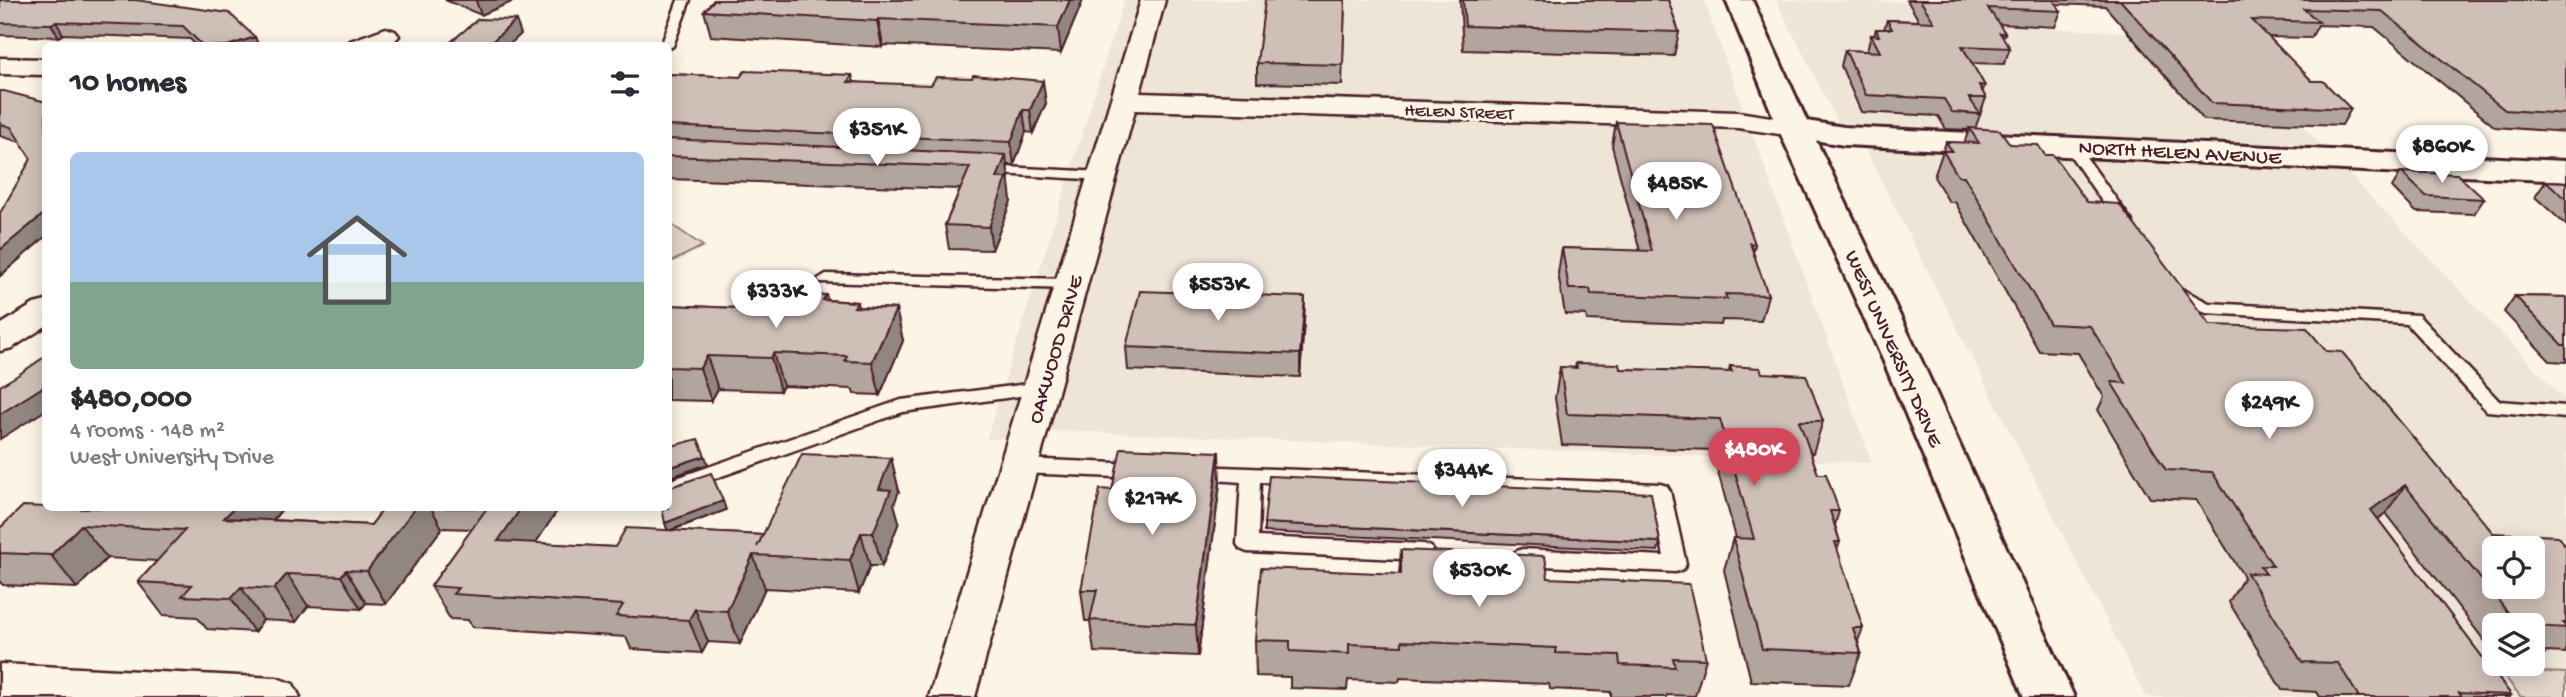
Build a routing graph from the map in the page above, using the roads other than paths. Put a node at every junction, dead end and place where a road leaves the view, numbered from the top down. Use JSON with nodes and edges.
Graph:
{"nodes":[{"id":1,"x":684,"y":0,"type":"edge"},
{"id":2,"x":1153,"y":0,"type":"edge"},
{"id":3,"x":1739,"y":0,"type":"edge"},
{"id":4,"x":386,"y":36,"type":"dead end"},
{"id":5,"x":370,"y":42,"type":"edge"},
{"id":6,"x":668,"y":42,"type":"edge"},
{"id":7,"x":0,"y":66,"type":"edge"},
{"id":8,"x":42,"y":67,"type":"edge"},
{"id":9,"x":1123,"y":102,"type":"junction"},
{"id":10,"x":1794,"y":128,"type":"junction"},
{"id":11,"x":2070,"y":146,"type":"junction"},
{"id":12,"x":976,"y":169,"type":"edge"},
{"id":13,"x":2566,"y":171,"type":"edge"},
{"id":14,"x":1103,"y":176,"type":"junction"},
{"id":15,"x":2133,"y":234,"type":"edge"},
{"id":16,"x":2161,"y":273,"type":"edge"},
{"id":17,"x":826,"y":279,"type":"dead end"},
{"id":18,"x":1072,"y":284,"type":"junction"},
{"id":19,"x":42,"y":314,"type":"edge"},
{"id":20,"x":0,"y":340,"type":"edge"},
{"id":21,"x":1043,"y":388,"type":"junction"},
{"id":22,"x":2566,"y":412,"type":"edge"},
{"id":23,"x":1021,"y":466,"type":"junction"},
{"id":24,"x":1251,"y":475,"type":"junction"},
{"id":25,"x":672,"y":487,"type":"edge"},
{"id":26,"x":1440,"y":553,"type":"edge"},
{"id":27,"x":1496,"y":556,"type":"edge"},
{"id":28,"x":0,"y":681,"type":"edge"},
{"id":29,"x":154,"y":693,"type":"edge"},
{"id":30,"x":277,"y":697,"type":"edge"},
{"id":31,"x":952,"y":697,"type":"edge"},
{"id":32,"x":2049,"y":697,"type":"edge"}],
"edges":[{"from":1,"to":6,"type":"lane"},
{"from":2,"to":9,"type":"street","name":"OAKWOOD DRIVE"},
{"from":3,"to":10,"type":"main road","name":"WEST UNIVERSITY DRIVE"},
{"from":4,"to":5,"type":"street"},
{"from":7,"to":8,"type":"street"},
{"from":9,"to":10,"type":"street","name":"HELEN STREET"},
{"from":9,"to":14,"type":"street","name":"OAKWOOD DRIVE"},
{"from":10,"to":11,"type":"main road","name":"NORTH HELEN AVENUE"},
{"from":10,"to":32,"type":"main road","name":"WEST UNIVERSITY DRIVE"},
{"from":11,"to":13,"type":"main road","name":"NORTH HELEN AVENUE"},
{"from":11,"to":15,"type":"lane"},
{"from":12,"to":14,"type":"lane"},
{"from":14,"to":18,"type":"street","name":"OAKWOOD DRIVE"},
{"from":16,"to":22,"type":"lane"},
{"from":17,"to":18,"type":"lane"},
{"from":18,"to":21,"type":"street","name":"OAKWOOD DRIVE"},
{"from":19,"to":20,"type":"street"},
{"from":21,"to":23,"type":"street","name":"OAKWOOD DRIVE"},
{"from":21,"to":25,"type":"lane"},
{"from":23,"to":24,"type":"lane"},
{"from":23,"to":31,"type":"street","name":"OAKWOOD DRIVE"},
{"from":24,"to":26,"type":"lane"},
{"from":24,"to":27,"type":"lane"},
{"from":28,"to":29,"type":"street"},
{"from":29,"to":30,"type":"street"}]}
